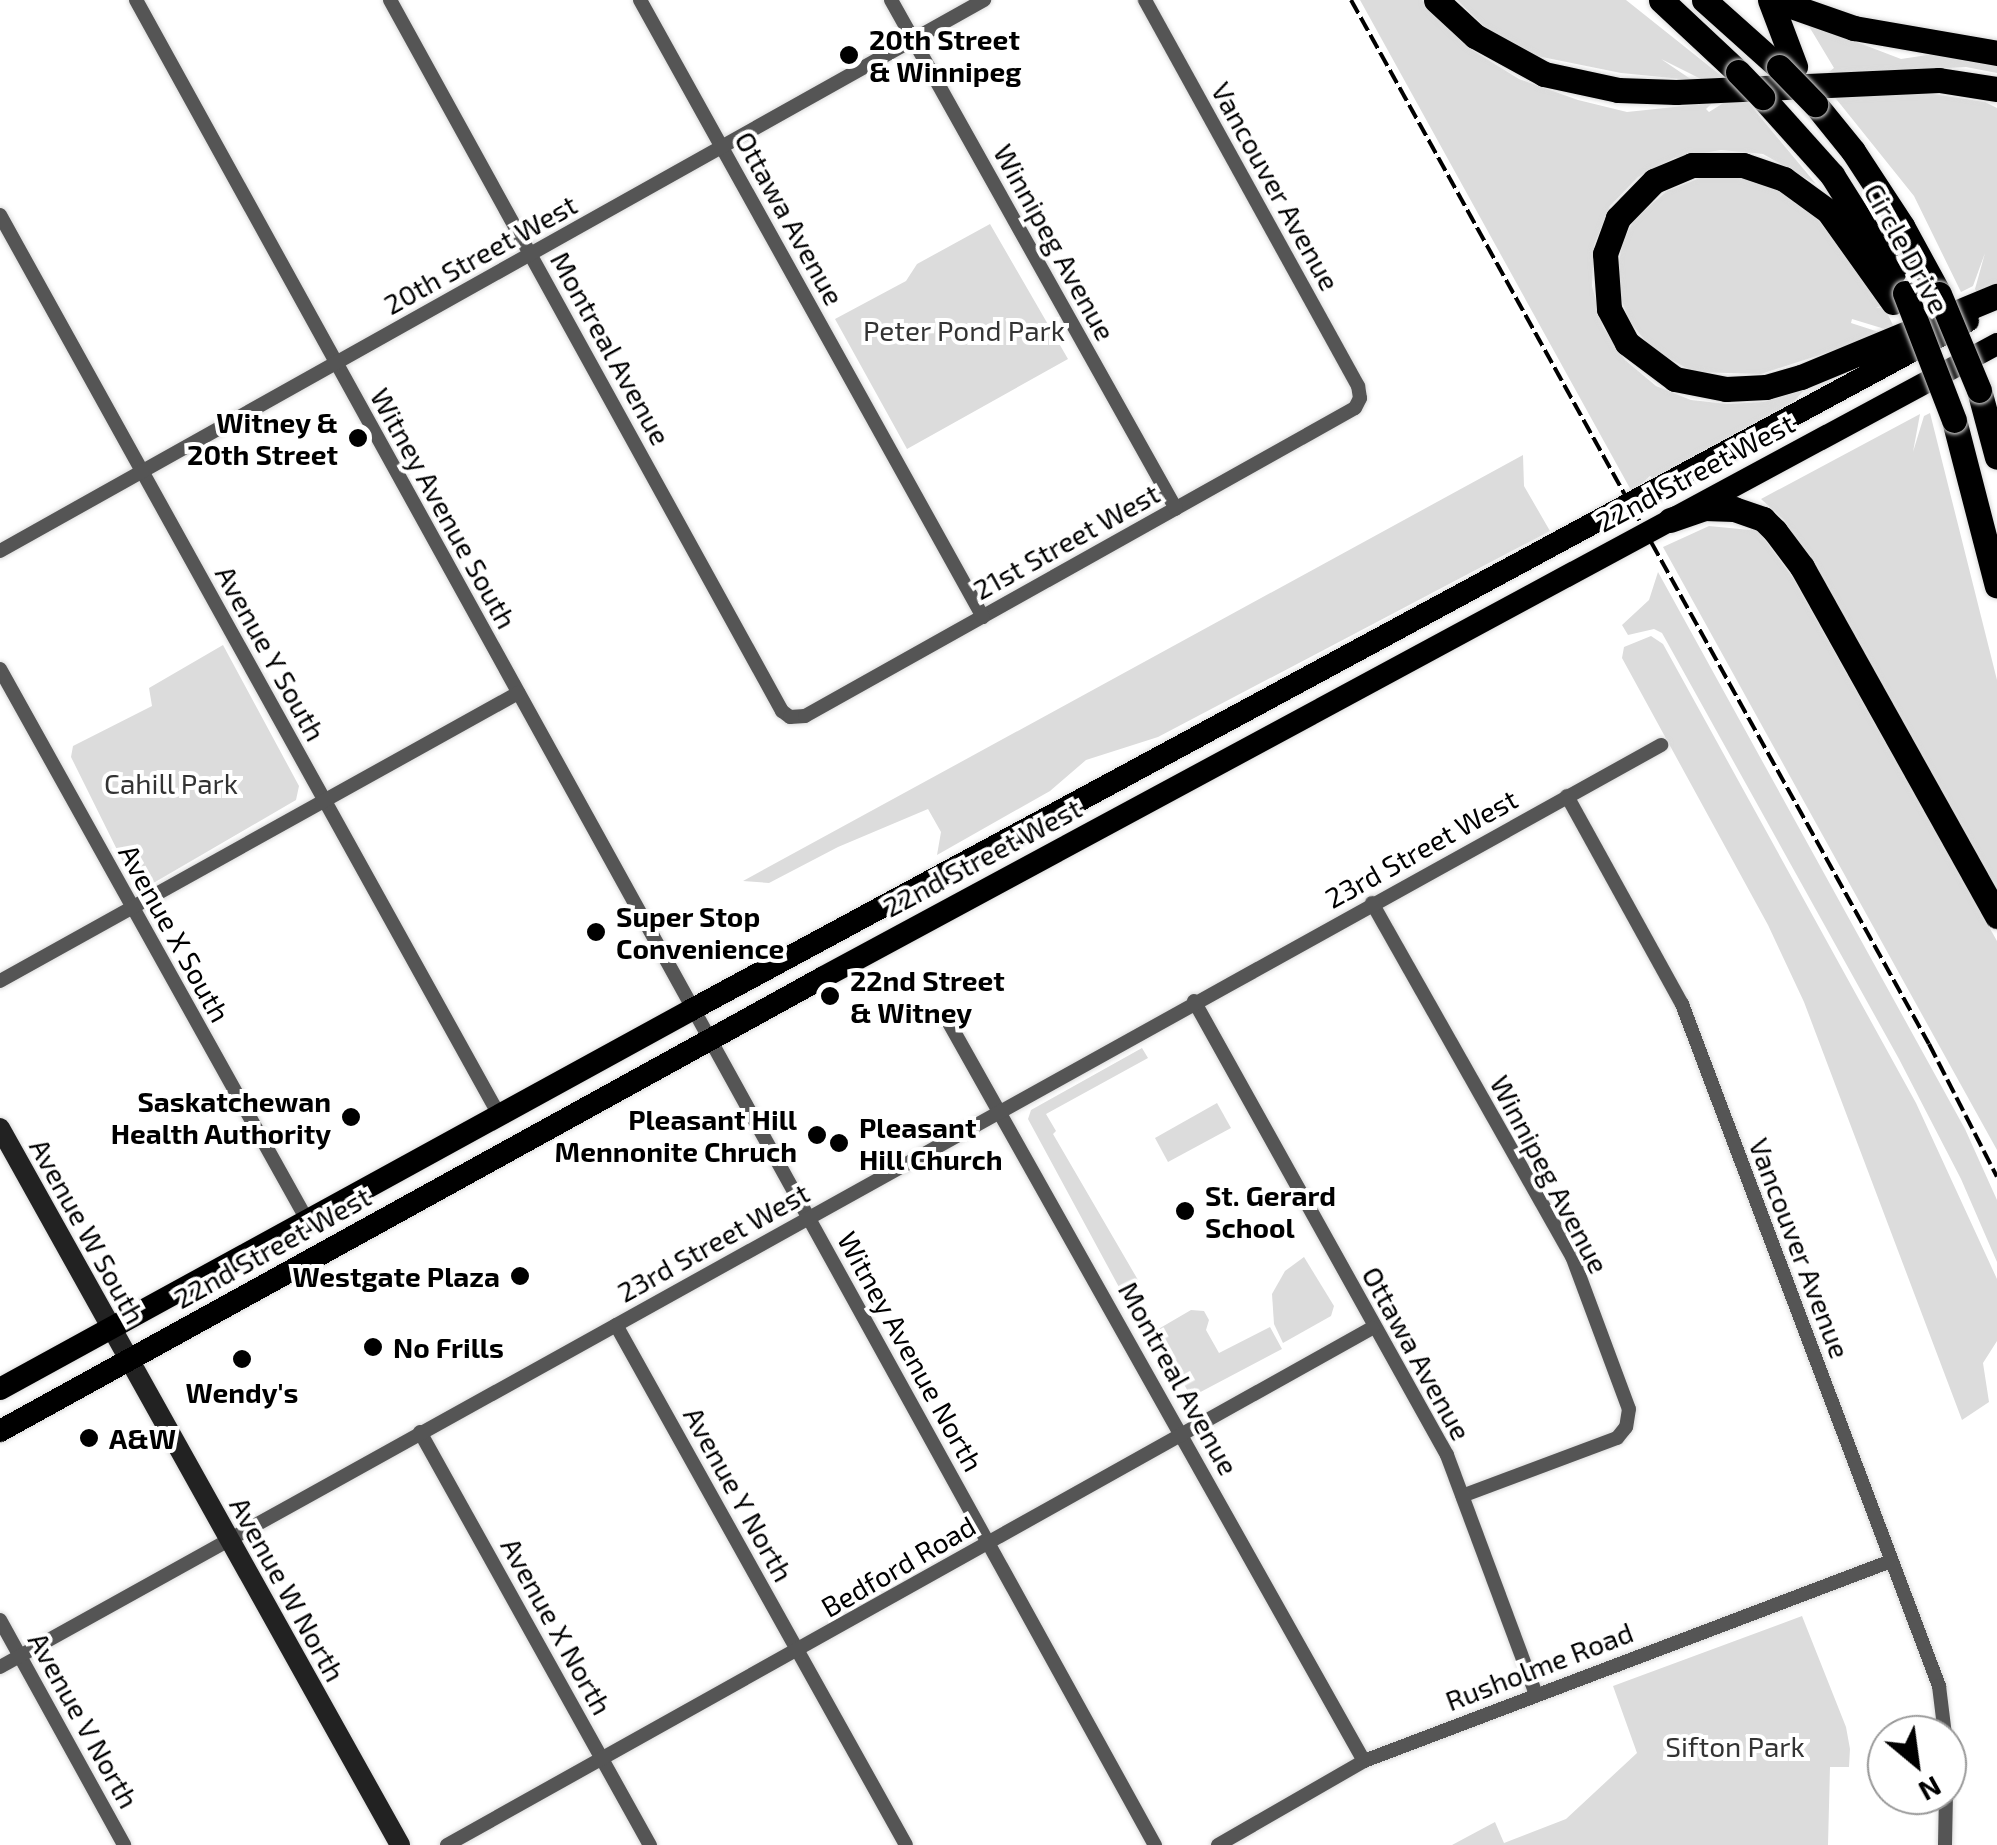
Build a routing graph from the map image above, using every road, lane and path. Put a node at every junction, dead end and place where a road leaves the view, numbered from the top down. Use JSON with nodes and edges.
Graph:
{"nodes":[{"id":1,"x":136,"y":0,"type":"edge"},
{"id":2,"x":390,"y":0,"type":"edge"},
{"id":3,"x":640,"y":0,"type":"edge"},
{"id":4,"x":891,"y":0,"type":"edge"},
{"id":5,"x":984,"y":0,"type":"edge"},
{"id":6,"x":1145,"y":0,"type":"edge"},
{"id":7,"x":1436,"y":0,"type":"edge"},
{"id":8,"x":1661,"y":0,"type":"edge"},
{"id":9,"x":1704,"y":0,"type":"edge"},
{"id":10,"x":1773,"y":7,"type":"edge"},
{"id":11,"x":912,"y":40,"type":"junction"},
{"id":12,"x":1997,"y":53,"type":"edge"},
{"id":13,"x":1787,"y":67,"type":"junction"},
{"id":14,"x":1997,"y":89,"type":"edge"},
{"id":15,"x":722,"y":146,"type":"junction"},
{"id":16,"x":0,"y":215,"type":"edge"},
{"id":17,"x":530,"y":254,"type":"junction"},
{"id":18,"x":1997,"y":296,"type":"edge"},
{"id":19,"x":1899,"y":298,"type":"junction"},
{"id":20,"x":1997,"y":304,"type":"edge"},
{"id":21,"x":1997,"y":344,"type":"edge"},
{"id":22,"x":336,"y":364,"type":"junction"},
{"id":23,"x":1360,"y":398,"type":"joint"},
{"id":24,"x":1997,"y":457,"type":"edge"},
{"id":25,"x":143,"y":472,"type":"junction"},
{"id":26,"x":1176,"y":509,"type":"junction"},
{"id":27,"x":1670,"y":520,"type":"junction"},
{"id":28,"x":0,"y":551,"type":"edge"},
{"id":29,"x":1997,"y":586,"type":"edge"},
{"id":30,"x":983,"y":617,"type":"junction"},
{"id":31,"x":0,"y":669,"type":"edge"},
{"id":32,"x":518,"y":694,"type":"junction"},
{"id":33,"x":790,"y":717,"type":"joint"},
{"id":34,"x":1661,"y":745,"type":"dead end"},
{"id":35,"x":1567,"y":796,"type":"junction"},
{"id":36,"x":326,"y":801,"type":"junction"},
{"id":37,"x":1372,"y":902,"type":"junction"},
{"id":38,"x":132,"y":908,"type":"junction"},
{"id":39,"x":1997,"y":916,"type":"edge"},
{"id":40,"x":0,"y":981,"type":"edge"},
{"id":41,"x":1194,"y":1001,"type":"junction"},
{"id":42,"x":691,"y":1010,"type":"junction"},
{"id":43,"x":948,"y":1021,"type":"dead end"},
{"id":44,"x":708,"y":1040,"type":"junction"},
{"id":45,"x":998,"y":1110,"type":"junction"},
{"id":46,"x":499,"y":1115,"type":"junction"},
{"id":47,"x":0,"y":1128,"type":"edge"},
{"id":48,"x":808,"y":1218,"type":"junction"},
{"id":49,"x":307,"y":1220,"type":"junction"},
{"id":50,"x":616,"y":1325,"type":"junction"},
{"id":51,"x":110,"y":1328,"type":"junction"},
{"id":52,"x":1372,"y":1328,"type":"junction"},
{"id":53,"x":128,"y":1360,"type":"junction"},
{"id":54,"x":0,"y":1389,"type":"edge"},
{"id":55,"x":0,"y":1431,"type":"edge"},
{"id":56,"x":420,"y":1432,"type":"junction"},
{"id":57,"x":1184,"y":1436,"type":"junction"},
{"id":58,"x":1462,"y":1496,"type":"junction"},
{"id":59,"x":229,"y":1540,"type":"junction"},
{"id":60,"x":989,"y":1544,"type":"junction"},
{"id":61,"x":1891,"y":1561,"type":"junction"},
{"id":62,"x":0,"y":1620,"type":"edge"},
{"id":63,"x":798,"y":1652,"type":"junction"},
{"id":64,"x":20,"y":1656,"type":"junction"},
{"id":65,"x":0,"y":1667,"type":"edge"},
{"id":66,"x":1535,"y":1692,"type":"junction"},
{"id":67,"x":1942,"y":1715,"type":"edge"},
{"id":68,"x":602,"y":1758,"type":"junction"},
{"id":69,"x":1364,"y":1761,"type":"junction"},
{"id":70,"x":1946,"y":1815,"type":"edge"},
{"id":71,"x":124,"y":1845,"type":"edge"},
{"id":72,"x":400,"y":1845,"type":"edge"},
{"id":73,"x":447,"y":1845,"type":"edge"},
{"id":74,"x":650,"y":1845,"type":"edge"},
{"id":75,"x":906,"y":1845,"type":"edge"},
{"id":76,"x":1155,"y":1845,"type":"edge"},
{"id":77,"x":1218,"y":1845,"type":"edge"},
{"id":78,"x":1945,"y":1845,"type":"edge"}],
"edges":[{"from":1,"to":22,"type":"street","name":"Witney Avenue South"},
{"from":2,"to":17,"type":"street","name":"Montreal Avenue"},
{"from":3,"to":15,"type":"street","name":"Ottawa Avenue"},
{"from":4,"to":11,"type":"street","name":"Winnipeg Avenue"},
{"from":5,"to":11,"type":"street","name":"20th Street West"},
{"from":6,"to":23,"type":"street","name":"Vancouver Avenue"},
{"from":7,"to":14,"type":"highway"},
{"from":8,"to":19,"type":"highway","name":"Circle Drive","bridge":true},
{"from":9,"to":13,"type":"highway","name":"Circle Drive"},
{"from":10,"to":12,"type":"highway"},
{"from":10,"to":13,"type":"highway"},
{"from":11,"to":15,"type":"street","name":"20th Street West"},
{"from":11,"to":26,"type":"street","name":"Winnipeg Avenue"},
{"from":13,"to":24,"type":"highway","name":"Circle Drive","bridge":true},
{"from":15,"to":17,"type":"street","name":"20th Street West"},
{"from":15,"to":30,"type":"street","name":"Ottawa Avenue"},
{"from":16,"to":25,"type":"street","name":"Avenue Y South"},
{"from":17,"to":22,"type":"street","name":"20th Street West"},
{"from":17,"to":33,"type":"street","name":"Montreal Avenue"},
{"from":18,"to":19,"type":"highway"},
{"from":19,"to":29,"type":"highway","name":"Circle Drive","bridge":true},
{"from":20,"to":42,"type":"main road","name":"22nd Street West"},
{"from":21,"to":27,"type":"main road","name":"22nd Street West"},
{"from":22,"to":25,"type":"street","name":"20th Street West"},
{"from":22,"to":32,"type":"street","name":"Witney Avenue South"},
{"from":23,"to":26,"type":"street","name":"21st Street West"},
{"from":25,"to":28,"type":"street","name":"20th Street West"},
{"from":25,"to":36,"type":"street","name":"Avenue Y South"},
{"from":26,"to":30,"type":"street","name":"21st Street West"},
{"from":27,"to":39,"type":"highway"},
{"from":27,"to":44,"type":"main road","name":"22nd Street West"},
{"from":30,"to":33,"type":"street","name":"21st Street West"},
{"from":31,"to":38,"type":"street","name":"Avenue X South"},
{"from":32,"to":36,"type":"street"},
{"from":32,"to":42,"type":"street","name":"Witney Avenue South"},
{"from":34,"to":35,"type":"street","name":"23rd Street West"},
{"from":35,"to":37,"type":"street","name":"23rd Street West"},
{"from":35,"to":61,"type":"street","name":"Vancouver Avenue"},
{"from":36,"to":38,"type":"street"},
{"from":36,"to":46,"type":"street","name":"Avenue Y South"},
{"from":37,"to":41,"type":"street","name":"23rd Street West"},
{"from":37,"to":58,"type":"street","name":"Winnipeg Avenue"},
{"from":38,"to":40,"type":"street"},
{"from":38,"to":49,"type":"street","name":"Avenue X South"},
{"from":41,"to":45,"type":"street","name":"23rd Street West"},
{"from":41,"to":52,"type":"street","name":"Ottawa Avenue"},
{"from":42,"to":44,"type":"street","name":"Witney Avenue South"},
{"from":42,"to":46,"type":"main road","name":"22nd Street West"},
{"from":43,"to":45,"type":"street","name":"Montreal Avenue"},
{"from":44,"to":48,"type":"street","name":"Witney Avenue North"},
{"from":44,"to":53,"type":"main road","name":"22nd Street West"},
{"from":45,"to":48,"type":"street","name":"23rd Street West"},
{"from":45,"to":57,"type":"street","name":"Montreal Avenue"},
{"from":46,"to":49,"type":"main road","name":"22nd Street West"},
{"from":47,"to":51,"type":"street","name":"Avenue W South"},
{"from":48,"to":50,"type":"street","name":"23rd Street West"},
{"from":48,"to":60,"type":"street","name":"Witney Avenue North"},
{"from":49,"to":51,"type":"main road","name":"22nd Street West"},
{"from":50,"to":56,"type":"street","name":"23rd Street West"},
{"from":50,"to":63,"type":"street","name":"Avenue Y North"},
{"from":51,"to":53,"type":"street","name":"Avenue W South"},
{"from":51,"to":54,"type":"main road","name":"22nd Street West"},
{"from":52,"to":57,"type":"street","name":"Bedford Road"},
{"from":52,"to":58,"type":"street","name":"Ottawa Avenue"},
{"from":53,"to":55,"type":"main road","name":"22nd Street West"},
{"from":53,"to":59,"type":"street","name":"Avenue W North"},
{"from":56,"to":59,"type":"street","name":"23rd Street West"},
{"from":56,"to":68,"type":"street","name":"Avenue X North"},
{"from":57,"to":60,"type":"street","name":"Bedford Road"},
{"from":57,"to":69,"type":"street","name":"Montreal Avenue"},
{"from":58,"to":66,"type":"street","name":"Ottawa Avenue"},
{"from":59,"to":64,"type":"street","name":"23rd Street West"},
{"from":59,"to":72,"type":"street","name":"Avenue W North"},
{"from":60,"to":63,"type":"street","name":"Bedford Road"},
{"from":60,"to":76,"type":"street","name":"Witney Avenue North"},
{"from":61,"to":66,"type":"street","name":"Rusholme Road"},
{"from":61,"to":67,"type":"street","name":"Vancouver Avenue"},
{"from":62,"to":64,"type":"street","name":"Avenue V North"},
{"from":63,"to":68,"type":"street","name":"Bedford Road"},
{"from":63,"to":75,"type":"street","name":"Avenue Y North"},
{"from":64,"to":65,"type":"street","name":"23rd Street West"},
{"from":64,"to":71,"type":"street","name":"Avenue V North"},
{"from":66,"to":69,"type":"street","name":"Rusholme Road"},
{"from":68,"to":73,"type":"street","name":"Bedford Road"},
{"from":68,"to":74,"type":"street","name":"Avenue X North"},
{"from":69,"to":77,"type":"street","name":"Rusholme Road"},
{"from":70,"to":78,"type":"street"}]}
